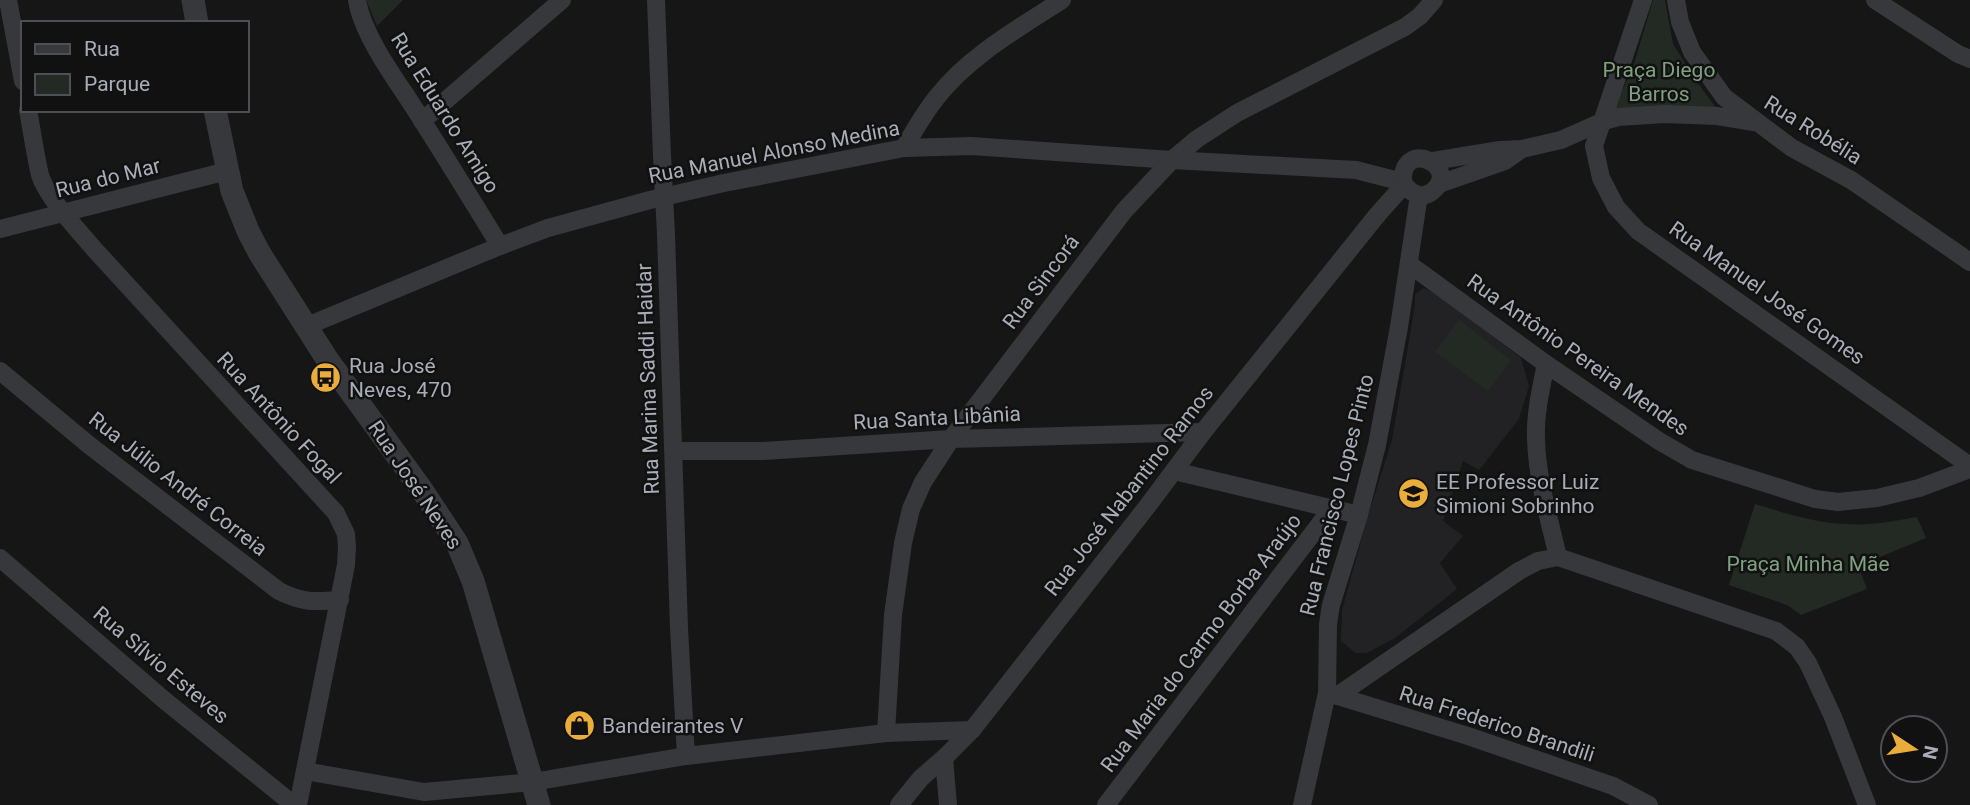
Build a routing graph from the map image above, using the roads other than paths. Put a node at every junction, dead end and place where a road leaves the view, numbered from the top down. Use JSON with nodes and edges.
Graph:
{"nodes":[{"id":1,"x":8,"y":0,"type":"edge"},
{"id":2,"x":193,"y":0,"type":"edge"},
{"id":3,"x":357,"y":0,"type":"edge"},
{"id":4,"x":562,"y":0,"type":"edge"},
{"id":5,"x":656,"y":0,"type":"edge"},
{"id":6,"x":1062,"y":0,"type":"edge"},
{"id":7,"x":1434,"y":0,"type":"edge"},
{"id":8,"x":1643,"y":0,"type":"edge"},
{"id":9,"x":1676,"y":0,"type":"edge"},
{"id":10,"x":1875,"y":0,"type":"edge"},
{"id":11,"x":197,"y":21,"type":"edge"},
{"id":12,"x":1970,"y":59,"type":"edge"},
{"id":13,"x":21,"y":70,"type":"edge"},
{"id":14,"x":28,"y":112,"type":"edge"},
{"id":15,"x":215,"y":112,"type":"edge"},
{"id":16,"x":422,"y":121,"type":"junction"},
{"id":17,"x":1604,"y":121,"type":"junction"},
{"id":18,"x":1757,"y":122,"type":"junction"},
{"id":19,"x":904,"y":148,"type":"junction"},
{"id":20,"x":1522,"y":149,"type":"junction"},
{"id":21,"x":1172,"y":160,"type":"junction"},
{"id":22,"x":1433,"y":161,"type":"junction"},
{"id":23,"x":1409,"y":163,"type":"junction"},
{"id":24,"x":1356,"y":170,"type":"junction"},
{"id":25,"x":227,"y":171,"type":"junction"},
{"id":26,"x":1419,"y":189,"type":"junction"},
{"id":27,"x":664,"y":197,"type":"junction"},
{"id":28,"x":64,"y":213,"type":"junction"},
{"id":29,"x":0,"y":229,"type":"edge"},
{"id":30,"x":500,"y":246,"type":"junction"},
{"id":31,"x":1970,"y":262,"type":"edge"},
{"id":32,"x":1409,"y":264,"type":"junction"},
{"id":33,"x":307,"y":327,"type":"junction"},
{"id":34,"x":1546,"y":364,"type":"junction"},
{"id":35,"x":0,"y":371,"type":"edge"},
{"id":36,"x":1203,"y":432,"type":"junction"},
{"id":37,"x":951,"y":439,"type":"junction"},
{"id":38,"x":674,"y":451,"type":"junction"},
{"id":39,"x":1970,"y":468,"type":"edge"},
{"id":40,"x":1174,"y":471,"type":"junction"},
{"id":41,"x":1332,"y":508,"type":"junction"},
{"id":42,"x":1359,"y":515,"type":"junction"},
{"id":43,"x":1558,"y":556,"type":"junction"},
{"id":44,"x":0,"y":558,"type":"edge"},
{"id":45,"x":340,"y":600,"type":"junction"},
{"id":46,"x":1332,"y":695,"type":"junction"},
{"id":47,"x":972,"y":730,"type":"junction"},
{"id":48,"x":886,"y":733,"type":"junction"},
{"id":49,"x":686,"y":756,"type":"junction"},
{"id":50,"x":944,"y":758,"type":"junction"},
{"id":51,"x":305,"y":771,"type":"junction"},
{"id":52,"x":533,"y":782,"type":"junction"},
{"id":53,"x":426,"y":799,"type":"edge"},
{"id":54,"x":296,"y":805,"type":"edge"},
{"id":55,"x":538,"y":805,"type":"edge"},
{"id":56,"x":900,"y":805,"type":"edge"},
{"id":57,"x":948,"y":805,"type":"edge"},
{"id":58,"x":1106,"y":805,"type":"edge"},
{"id":59,"x":1302,"y":805,"type":"edge"},
{"id":60,"x":1649,"y":805,"type":"edge"},
{"id":61,"x":1867,"y":805,"type":"edge"}],
"edges":[{"from":1,"to":13,"type":"street"},
{"from":2,"to":11,"type":"street"},
{"from":3,"to":16,"type":"street","name":"Rua Eduardo Amigo"},
{"from":4,"to":16,"type":"street"},
{"from":5,"to":27,"type":"street","name":"Rua Marina Saddi Haidar"},
{"from":6,"to":19,"type":"street"},
{"from":7,"to":21,"type":"street","name":"Rua Sincorá"},
{"from":8,"to":17,"type":"street"},
{"from":9,"to":18,"type":"street","name":"Rua Robélia"},
{"from":10,"to":12,"type":"street"},
{"from":14,"to":28,"type":"street","name":"Rua Antônio Fogal"},
{"from":15,"to":25,"type":"street","name":"Rua José Neves"},
{"from":16,"to":30,"type":"street","name":"Rua Eduardo Amigo"},
{"from":17,"to":18,"type":"street","name":"Rua Manuel Alonso Medina"},
{"from":17,"to":20,"type":"street","name":"Rua Manuel Alonso Medina"},
{"from":17,"to":39,"type":"street","name":"Rua Manuel José Gomes"},
{"from":18,"to":31,"type":"street","name":"Rua Robélia"},
{"from":19,"to":21,"type":"street","name":"Rua Manuel Alonso Medina"},
{"from":19,"to":27,"type":"street","name":"Rua Manuel Alonso Medina"},
{"from":20,"to":22,"type":"street","name":"Rua Manuel Alonso Medina"},
{"from":20,"to":26,"type":"street","name":"Rua Manuel Alonso Medina"},
{"from":21,"to":24,"type":"street","name":"Rua Manuel Alonso Medina"},
{"from":21,"to":37,"type":"street","name":"Rua Sincorá"},
{"from":22,"to":23,"type":"street","name":"Rua Manuel Alonso Medina"},
{"from":22,"to":26,"type":"street"},
{"from":23,"to":24,"type":"street","name":"Rua Manuel Alonso Medina"},
{"from":23,"to":26,"type":"street"},
{"from":24,"to":26,"type":"street","name":"Rua Manuel Alonso Medina"},
{"from":25,"to":28,"type":"street","name":"Rua do Mar"},
{"from":25,"to":33,"type":"street","name":"Rua José Neves"},
{"from":26,"to":32,"type":"street","name":"Rua Francisco Lopes Pinto"},
{"from":26,"to":36,"type":"street","name":"Rua José Nabantino Ramos"},
{"from":27,"to":30,"type":"street","name":"Rua Manuel Alonso Medina"},
{"from":27,"to":38,"type":"street","name":"Rua Marina Saddi Haidar"},
{"from":28,"to":29,"type":"street","name":"Rua do Mar"},
{"from":28,"to":45,"type":"street","name":"Rua Antônio Fogal"},
{"from":30,"to":33,"type":"street","name":"Rua Manuel Alonso Medina"},
{"from":32,"to":34,"type":"street","name":"Rua Antônio Pereira Mendes"},
{"from":32,"to":42,"type":"street","name":"Rua Francisco Lopes Pinto"},
{"from":33,"to":52,"type":"street","name":"Rua José Neves"},
{"from":34,"to":39,"type":"street","name":"Rua Antônio Pereira Mendes"},
{"from":34,"to":43,"type":"street"},
{"from":35,"to":45,"type":"street","name":"Rua Júlio André Correia"},
{"from":36,"to":37,"type":"street","name":"Rua Santa Libânia"},
{"from":36,"to":40,"type":"street","name":"Rua José Nabantino Ramos"},
{"from":37,"to":38,"type":"street","name":"Rua Santa Libânia"},
{"from":37,"to":48,"type":"street","name":"Rua Sincorá"},
{"from":38,"to":49,"type":"street","name":"Rua Marina Saddi Haidar"},
{"from":40,"to":41,"type":"street"},
{"from":40,"to":47,"type":"street","name":"Rua José Nabantino Ramos"},
{"from":41,"to":42,"type":"street"},
{"from":41,"to":58,"type":"street","name":"Rua Maria do Carmo Borba Araújo"},
{"from":42,"to":46,"type":"street","name":"Rua Francisco Lopes Pinto"},
{"from":43,"to":46,"type":"street"},
{"from":43,"to":61,"type":"street"},
{"from":44,"to":54,"type":"street","name":"Rua Sílvio Esteves"},
{"from":45,"to":51,"type":"street","name":"Rua Antônio Fogal"},
{"from":46,"to":59,"type":"street","name":"Rua Francisco Lopes Pinto"},
{"from":46,"to":60,"type":"street","name":"Rua Frederico Brandili"},
{"from":47,"to":48,"type":"street"},
{"from":47,"to":50,"type":"street","name":"Rua José Nabantino Ramos"},
{"from":48,"to":49,"type":"street"},
{"from":49,"to":52,"type":"street"},
{"from":50,"to":56,"type":"street","name":"Rua José Nabantino Ramos"},
{"from":50,"to":57,"type":"street"},
{"from":51,"to":53,"type":"street"},
{"from":51,"to":54,"type":"street","name":"Rua Antônio Fogal"},
{"from":52,"to":53,"type":"street"},
{"from":52,"to":55,"type":"street","name":"Rua José Neves"}]}
